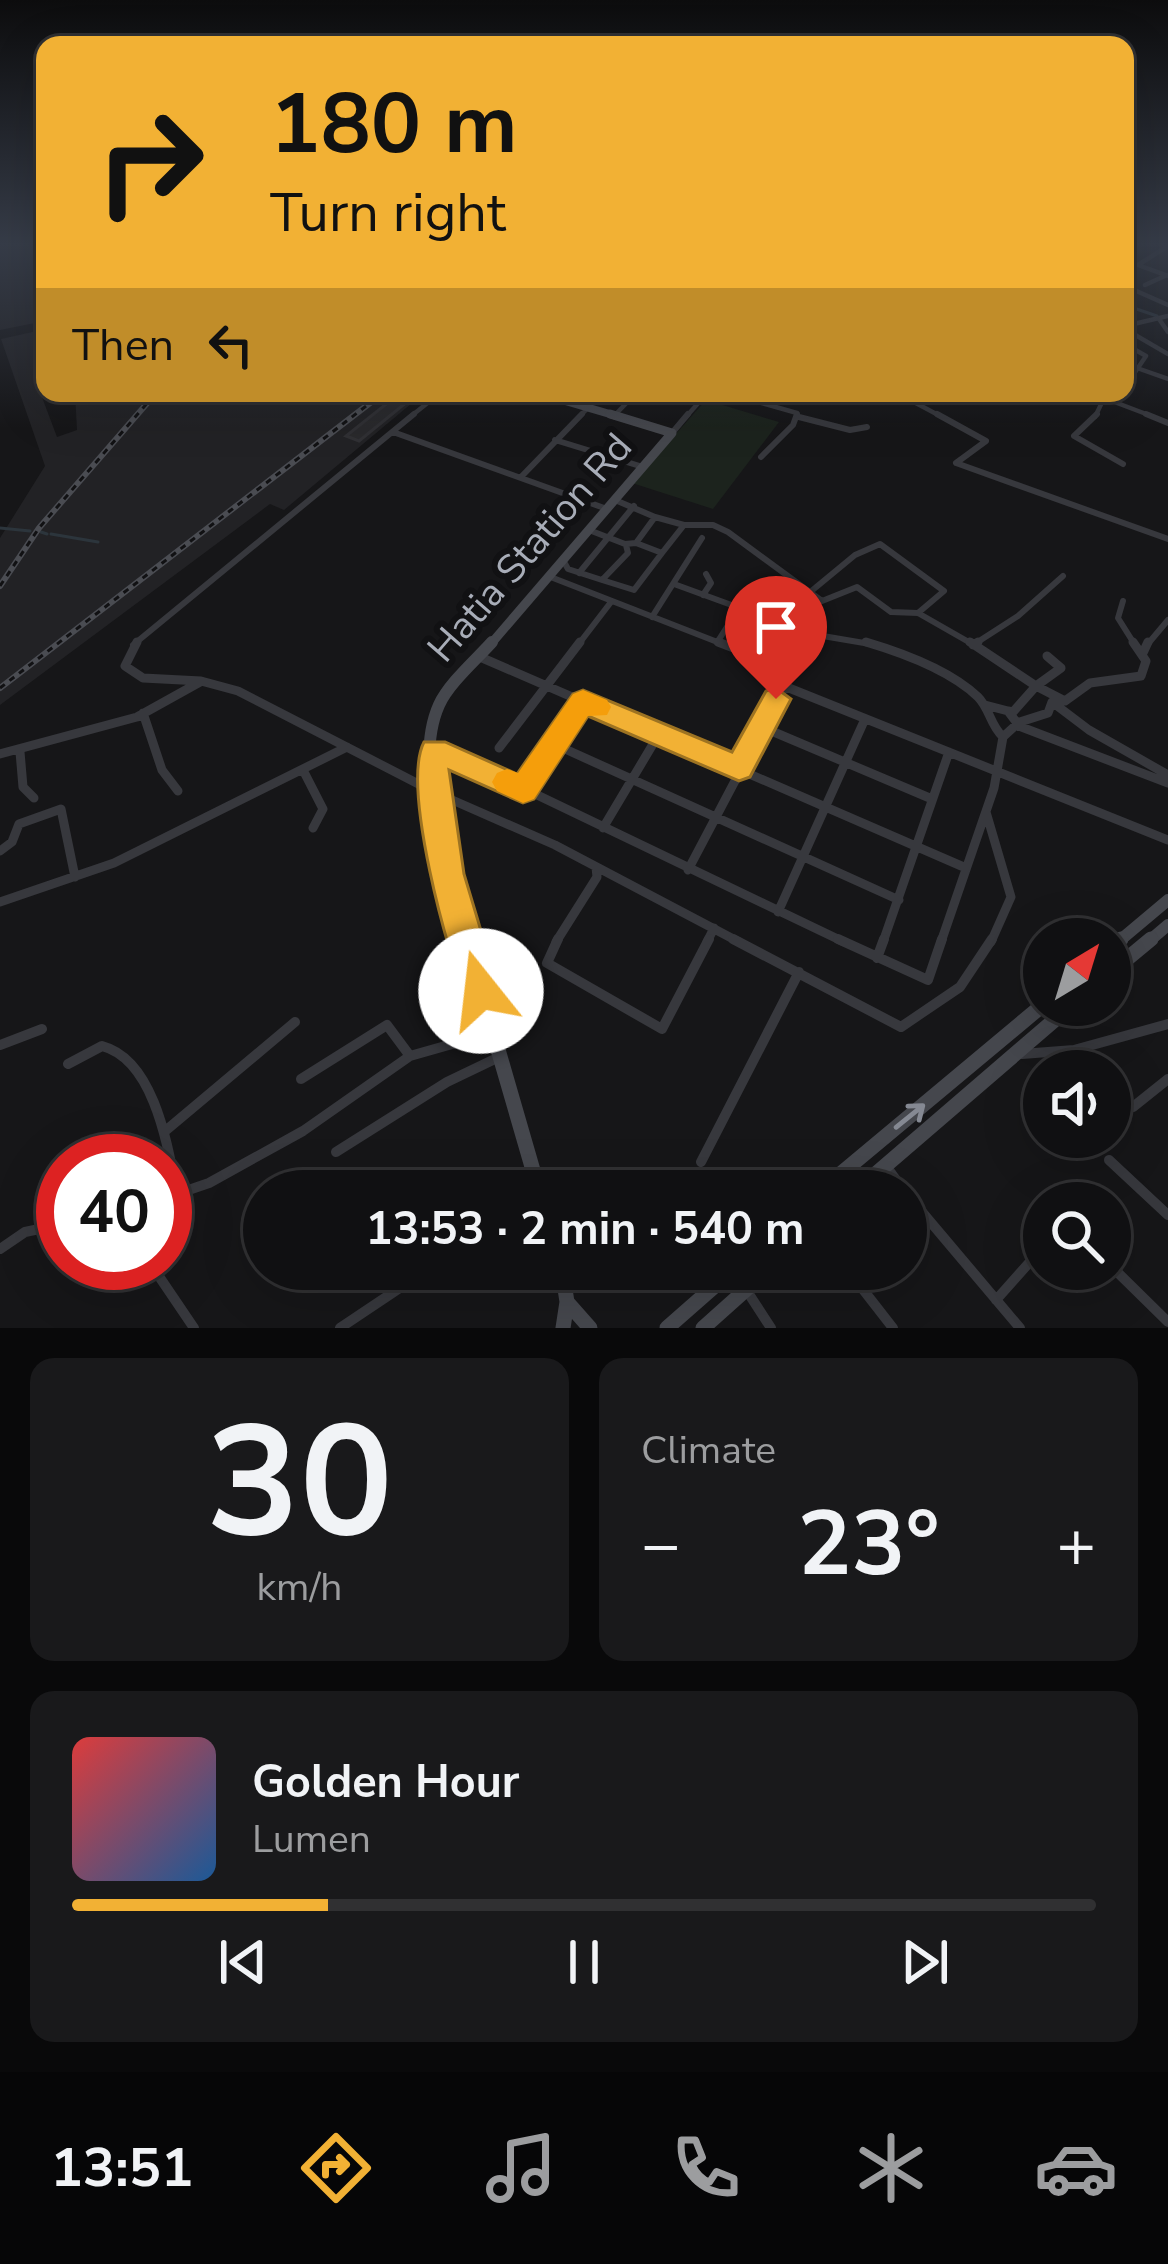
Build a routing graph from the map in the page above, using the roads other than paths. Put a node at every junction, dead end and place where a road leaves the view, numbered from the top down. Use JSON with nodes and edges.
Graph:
{"nodes":[{"id":1,"x":1164,"y":317,"type":"edge"},
{"id":2,"x":1134,"y":325,"type":"edge"},
{"id":3,"x":1168,"y":332,"type":"edge"},
{"id":4,"x":1134,"y":333,"type":"edge"},
{"id":5,"x":1134,"y":349,"type":"edge"},
{"id":6,"x":1168,"y":354,"type":"edge"},
{"id":7,"x":1137,"y":368,"type":"junction"},
{"id":8,"x":1134,"y":373,"type":"edge"},
{"id":9,"x":1168,"y":379,"type":"edge"},
{"id":10,"x":429,"y":402,"type":"edge"},
{"id":11,"x":576,"y":402,"type":"edge"},
{"id":12,"x":627,"y":402,"type":"edge"},
{"id":13,"x":699,"y":402,"type":"edge"},
{"id":14,"x":753,"y":402,"type":"edge"},
{"id":15,"x":914,"y":402,"type":"edge"},
{"id":16,"x":1102,"y":402,"type":"edge"},
{"id":17,"x":1114,"y":402,"type":"edge"},
{"id":18,"x":588,"y":408,"type":"junction"},
{"id":19,"x":614,"y":416,"type":"junction"},
{"id":20,"x":799,"y":417,"type":"junction"},
{"id":21,"x":1168,"y":423,"type":"edge"},
{"id":22,"x":868,"y":427,"type":"dead end"},
{"id":23,"x":392,"y":431,"type":"junction"},
{"id":24,"x":672,"y":433,"type":"junction"},
{"id":25,"x":555,"y":440,"type":"junction"},
{"id":26,"x":761,"y":458,"type":"dead end"},
{"id":27,"x":1123,"y":464,"type":"dead end"},
{"id":28,"x":643,"y":467,"type":"junction"},
{"id":29,"x":521,"y":477,"type":"junction"},
{"id":30,"x":611,"y":504,"type":"junction"},
{"id":31,"x":634,"y":506,"type":"junction"},
{"id":32,"x":655,"y":517,"type":"junction"},
{"id":33,"x":684,"y":525,"type":"junction"},
{"id":34,"x":589,"y":530,"type":"junction"},
{"id":35,"x":607,"y":538,"type":"junction"},
{"id":36,"x":702,"y":538,"type":"dead end"},
{"id":37,"x":1168,"y":539,"type":"edge"},
{"id":38,"x":630,"y":543,"type":"junction"},
{"id":39,"x":662,"y":553,"type":"junction"},
{"id":40,"x":563,"y":560,"type":"junction"},
{"id":41,"x":580,"y":573,"type":"junction"},
{"id":42,"x":706,"y":574,"type":"dead end"},
{"id":43,"x":548,"y":576,"type":"junction"},
{"id":44,"x":1063,"y":576,"type":"dead end"},
{"id":45,"x":602,"y":580,"type":"junction"},
{"id":46,"x":674,"y":584,"type":"junction"},
{"id":47,"x":809,"y":593,"type":"junction"},
{"id":48,"x":704,"y":595,"type":"junction"},
{"id":49,"x":1123,"y":601,"type":"dead end"},
{"id":50,"x":611,"y":602,"type":"junction"},
{"id":51,"x":739,"y":608,"type":"junction"},
{"id":52,"x":918,"y":613,"type":"junction"},
{"id":53,"x":652,"y":617,"type":"junction"},
{"id":54,"x":1168,"y":620,"type":"edge"},
{"id":55,"x":811,"y":634,"type":"junction"},
{"id":56,"x":718,"y":641,"type":"junction"},
{"id":57,"x":973,"y":645,"type":"junction"},
{"id":58,"x":479,"y":656,"type":"junction"},
{"id":59,"x":1047,"y":656,"type":"dead end"},
{"id":60,"x":1142,"y":656,"type":"junction"},
{"id":61,"x":793,"y":670,"type":"junction"},
{"id":62,"x":201,"y":681,"type":"junction"},
{"id":63,"x":784,"y":686,"type":"junction"},
{"id":64,"x":1036,"y":686,"type":"junction"},
{"id":65,"x":548,"y":687,"type":"junction"},
{"id":66,"x":583,"y":701,"type":"junction"},
{"id":67,"x":1052,"y":702,"type":"junction"},
{"id":68,"x":985,"y":705,"type":"junction"},
{"id":69,"x":1008,"y":711,"type":"junction"},
{"id":70,"x":142,"y":713,"type":"junction"},
{"id":71,"x":865,"y":719,"type":"junction"},
{"id":72,"x":1016,"y":724,"type":"junction"},
{"id":73,"x":762,"y":727,"type":"junction"},
{"id":74,"x":659,"y":734,"type":"junction"},
{"id":75,"x":1004,"y":737,"type":"junction"},
{"id":76,"x":554,"y":744,"type":"junction"},
{"id":77,"x":347,"y":747,"type":"junction"},
{"id":78,"x":499,"y":748,"type":"dead end"},
{"id":79,"x":434,"y":750,"type":"junction"},
{"id":80,"x":20,"y":752,"type":"junction"},
{"id":81,"x":949,"y":752,"type":"junction"},
{"id":82,"x":0,"y":754,"type":"edge"},
{"id":83,"x":846,"y":761,"type":"junction"},
{"id":84,"x":739,"y":768,"type":"junction"},
{"id":85,"x":303,"y":770,"type":"junction"},
{"id":86,"x":999,"y":771,"type":"junction"},
{"id":87,"x":632,"y":779,"type":"junction"},
{"id":88,"x":1168,"y":779,"type":"edge"},
{"id":89,"x":523,"y":790,"type":"junction"},
{"id":90,"x":178,"y":791,"type":"dead end"},
{"id":91,"x":434,"y":792,"type":"junction"},
{"id":92,"x":34,"y":798,"type":"dead end"},
{"id":93,"x":933,"y":799,"type":"junction"},
{"id":94,"x":825,"y":807,"type":"junction"},
{"id":95,"x":986,"y":812,"type":"junction"},
{"id":96,"x":715,"y":816,"type":"junction"},
{"id":97,"x":313,"y":828,"type":"dead end"},
{"id":98,"x":603,"y":828,"type":"junction"},
{"id":99,"x":1168,"y":840,"type":"edge"},
{"id":100,"x":918,"y":848,"type":"junction"},
{"id":101,"x":0,"y":851,"type":"edge"},
{"id":102,"x":802,"y":857,"type":"junction"},
{"id":103,"x":596,"y":867,"type":"junction"},
{"id":104,"x":966,"y":868,"type":"junction"},
{"id":105,"x":688,"y":870,"type":"junction"},
{"id":106,"x":75,"y":877,"type":"junction"},
{"id":107,"x":899,"y":900,"type":"junction"},
{"id":108,"x":1168,"y":900,"type":"edge"},
{"id":109,"x":0,"y":902,"type":"edge"},
{"id":110,"x":778,"y":912,"type":"junction"},
{"id":111,"x":1168,"y":925,"type":"edge"},
{"id":112,"x":714,"y":928,"type":"junction"},
{"id":113,"x":1131,"y":931,"type":"edge"},
{"id":114,"x":1131,"y":956,"type":"edge"},
{"id":115,"x":878,"y":958,"type":"junction"},
{"id":116,"x":799,"y":972,"type":"junction"},
{"id":117,"x":295,"y":1022,"type":"dead end"},
{"id":118,"x":1023,"y":1022,"type":"edge"},
{"id":119,"x":1168,"y":1024,"type":"edge"},
{"id":120,"x":1047,"y":1026,"type":"edge"},
{"id":121,"x":42,"y":1029,"type":"dead end"},
{"id":122,"x":491,"y":1033,"type":"junction"},
{"id":123,"x":0,"y":1045,"type":"edge"},
{"id":124,"x":1014,"y":1054,"type":"junction"},
{"id":125,"x":410,"y":1056,"type":"junction"},
{"id":126,"x":497,"y":1058,"type":"junction"},
{"id":127,"x":68,"y":1064,"type":"dead end"},
{"id":128,"x":1168,"y":1078,"type":"edge"},
{"id":129,"x":301,"y":1079,"type":"dead end"},
{"id":130,"x":1133,"y":1107,"type":"dead end"},
{"id":131,"x":164,"y":1132,"type":"joint"},
{"id":132,"x":336,"y":1152,"type":"dead end"},
{"id":133,"x":1109,"y":1160,"type":"dead end"},
{"id":134,"x":700,"y":1162,"type":"dead end"},
{"id":135,"x":886,"y":1165,"type":"junction"},
{"id":136,"x":532,"y":1170,"type":"edge"},
{"id":137,"x":845,"y":1170,"type":"edge"},
{"id":138,"x":880,"y":1170,"type":"edge"},
{"id":139,"x":890,"y":1170,"type":"edge"},
{"id":140,"x":192,"y":1189,"type":"edge"},
{"id":141,"x":1168,"y":1215,"type":"edge"},
{"id":142,"x":927,"y":1218,"type":"edge"},
{"id":143,"x":36,"y":1230,"type":"edge"},
{"id":144,"x":0,"y":1249,"type":"edge"},
{"id":145,"x":1023,"y":1270,"type":"edge"},
{"id":146,"x":1131,"y":1284,"type":"edge"},
{"id":147,"x":168,"y":1290,"type":"edge"},
{"id":148,"x":397,"y":1290,"type":"edge"},
{"id":149,"x":565,"y":1290,"type":"edge"},
{"id":150,"x":710,"y":1290,"type":"edge"},
{"id":151,"x":746,"y":1290,"type":"joint"},
{"id":152,"x":863,"y":1290,"type":"edge"},
{"id":153,"x":996,"y":1300,"type":"junction"},
{"id":154,"x":567,"y":1302,"type":"junction"},
{"id":155,"x":1166,"y":1315,"type":"edge"},
{"id":156,"x":194,"y":1328,"type":"edge"},
{"id":157,"x":340,"y":1328,"type":"edge"},
{"id":158,"x":563,"y":1328,"type":"edge"},
{"id":159,"x":590,"y":1328,"type":"edge"},
{"id":160,"x":667,"y":1328,"type":"edge"},
{"id":161,"x":703,"y":1328,"type":"edge"},
{"id":162,"x":771,"y":1328,"type":"edge"},
{"id":163,"x":893,"y":1328,"type":"edge"},
{"id":164,"x":1020,"y":1328,"type":"edge"}],
"edges":[{"from":1,"to":2,"type":"street"},
{"from":1,"to":3,"type":"street"},
{"from":4,"to":6,"type":"street"},
{"from":5,"to":7,"type":"street"},
{"from":7,"to":8,"type":"street"},
{"from":7,"to":9,"type":"street"},
{"from":10,"to":23,"type":"street"},
{"from":11,"to":18,"type":"street","name":"Hatia Station Rd"},
{"from":12,"to":19,"type":"street"},
{"from":13,"to":24,"type":"street"},
{"from":14,"to":20,"type":"street"},
{"from":15,"to":37,"type":"street"},
{"from":16,"to":27,"type":"street"},
{"from":17,"to":21,"type":"street"},
{"from":18,"to":19,"type":"street","name":"Hatia Station Rd"},
{"from":18,"to":25,"type":"street"},
{"from":19,"to":24,"type":"street","name":"Hatia Station Rd"},
{"from":20,"to":22,"type":"street"},
{"from":20,"to":26,"type":"street"},
{"from":23,"to":29,"type":"street"},
{"from":23,"to":62,"type":"street"},
{"from":24,"to":28,"type":"street","name":"Hatia Station Rd"},
{"from":25,"to":28,"type":"street"},
{"from":25,"to":29,"type":"street"},
{"from":28,"to":30,"type":"street","name":"Hatia Station Rd"},
{"from":29,"to":30,"type":"street"},
{"from":30,"to":31,"type":"street"},
{"from":30,"to":34,"type":"street","name":"Hatia Station Rd"},
{"from":31,"to":32,"type":"street"},
{"from":31,"to":35,"type":"street"},
{"from":32,"to":33,"type":"street"},
{"from":32,"to":38,"type":"street"},
{"from":33,"to":39,"type":"street"},
{"from":33,"to":47,"type":"street"},
{"from":34,"to":35,"type":"street"},
{"from":34,"to":40,"type":"street","name":"Hatia Station Rd"},
{"from":35,"to":38,"type":"street"},
{"from":35,"to":41,"type":"street"},
{"from":36,"to":46,"type":"street"},
{"from":38,"to":39,"type":"street"},
{"from":38,"to":45,"type":"street"},
{"from":39,"to":45,"type":"street"},
{"from":40,"to":41,"type":"street"},
{"from":40,"to":43,"type":"street","name":"Hatia Station Rd"},
{"from":41,"to":45,"type":"street"},
{"from":42,"to":48,"type":"street"},
{"from":43,"to":50,"type":"street"},
{"from":43,"to":58,"type":"street","name":"Hatia Station Rd"},
{"from":44,"to":57,"type":"street"},
{"from":46,"to":48,"type":"street"},
{"from":46,"to":53,"type":"street"},
{"from":47,"to":52,"type":"street"},
{"from":47,"to":52,"type":"street"},
{"from":48,"to":51,"type":"street"},
{"from":49,"to":60,"type":"street"},
{"from":50,"to":53,"type":"street"},
{"from":50,"to":65,"type":"street"},
{"from":51,"to":55,"type":"street"},
{"from":51,"to":56,"type":"street"},
{"from":52,"to":57,"type":"street"},
{"from":53,"to":56,"type":"street"},
{"from":54,"to":60,"type":"street"},
{"from":55,"to":61,"type":"street"},
{"from":55,"to":68,"type":"street"},
{"from":56,"to":61,"type":"street"},
{"from":57,"to":64,"type":"street"},
{"from":58,"to":65,"type":"street"},
{"from":58,"to":79,"type":"street","name":"Hatia Station Rd"},
{"from":59,"to":64,"type":"street"},
{"from":60,"to":67,"type":"street"},
{"from":61,"to":63,"type":"street"},
{"from":62,"to":70,"type":"street"},
{"from":62,"to":77,"type":"street"},
{"from":63,"to":71,"type":"street"},
{"from":63,"to":73,"type":"street"},
{"from":64,"to":67,"type":"street"},
{"from":64,"to":69,"type":"street"},
{"from":65,"to":66,"type":"street"},
{"from":65,"to":78,"type":"street"},
{"from":66,"to":74,"type":"street"},
{"from":66,"to":76,"type":"street"},
{"from":67,"to":72,"type":"street"},
{"from":67,"to":88,"type":"street"},
{"from":68,"to":69,"type":"street"},
{"from":68,"to":75,"type":"street"},
{"from":69,"to":72,"type":"street"},
{"from":70,"to":80,"type":"street"},
{"from":70,"to":90,"type":"street"},
{"from":71,"to":81,"type":"street"},
{"from":71,"to":83,"type":"street"},
{"from":72,"to":75,"type":"street"},
{"from":72,"to":88,"type":"street"},
{"from":73,"to":83,"type":"street"},
{"from":73,"to":84,"type":"street"},
{"from":74,"to":84,"type":"street"},
{"from":74,"to":87,"type":"street"},
{"from":75,"to":86,"type":"street"},
{"from":76,"to":87,"type":"street"},
{"from":76,"to":89,"type":"street"},
{"from":77,"to":85,"type":"street"},
{"from":77,"to":91,"type":"street"},
{"from":79,"to":89,"type":"street"},
{"from":79,"to":91,"type":"street","name":"Hatia Station Rd"},
{"from":80,"to":82,"type":"street"},
{"from":80,"to":92,"type":"street"},
{"from":81,"to":86,"type":"street"},
{"from":81,"to":93,"type":"street"},
{"from":83,"to":93,"type":"street"},
{"from":83,"to":94,"type":"street"},
{"from":84,"to":94,"type":"street"},
{"from":84,"to":96,"type":"street"},
{"from":85,"to":97,"type":"street"},
{"from":85,"to":106,"type":"street"},
{"from":86,"to":95,"type":"street"},
{"from":86,"to":99,"type":"street"},
{"from":87,"to":96,"type":"street"},
{"from":87,"to":98,"type":"street"},
{"from":89,"to":98,"type":"street"},
{"from":91,"to":103,"type":"street"},
{"from":91,"to":122,"type":"street","name":"Hatia Station Rd"},
{"from":93,"to":100,"type":"street"},
{"from":94,"to":100,"type":"street"},
{"from":94,"to":102,"type":"street"},
{"from":95,"to":104,"type":"street"},
{"from":95,"to":116,"type":"street"},
{"from":96,"to":102,"type":"street"},
{"from":96,"to":105,"type":"street"},
{"from":98,"to":105,"type":"street"},
{"from":100,"to":104,"type":"street"},
{"from":100,"to":107,"type":"street"},
{"from":101,"to":106,"type":"street"},
{"from":102,"to":107,"type":"street"},
{"from":102,"to":110,"type":"street"},
{"from":103,"to":112,"type":"street"},
{"from":103,"to":112,"type":"street"},
{"from":104,"to":115,"type":"street"},
{"from":105,"to":110,"type":"street"},
{"from":106,"to":109,"type":"street"},
{"from":107,"to":115,"type":"street"},
{"from":108,"to":113,"type":"street"},
{"from":110,"to":115,"type":"street"},
{"from":111,"to":114,"type":"street"},
{"from":112,"to":116,"type":"street"},
{"from":116,"to":134,"type":"street"},
{"from":117,"to":131,"type":"street"},
{"from":137,"to":118,"type":"street","one_way":true},
{"from":119,"to":124,"type":"street"},
{"from":120,"to":124,"type":"street"},
{"from":121,"to":123,"type":"street"},
{"from":122,"to":125,"type":"street"},
{"from":122,"to":126,"type":"street","name":"Hatia Station Rd"},
{"from":124,"to":135,"type":"street"},
{"from":125,"to":129,"type":"street"},
{"from":125,"to":140,"type":"street"},
{"from":126,"to":132,"type":"street"},
{"from":126,"to":136,"type":"street","name":"Hatia Station Rd"},
{"from":127,"to":131,"type":"street"},
{"from":128,"to":130,"type":"street"},
{"from":133,"to":141,"type":"street"},
{"from":135,"to":138,"type":"street"},
{"from":135,"to":139,"type":"street"},
{"from":142,"to":153,"type":"street"},
{"from":143,"to":144,"type":"street"},
{"from":145,"to":153,"type":"street"},
{"from":146,"to":155,"type":"street"},
{"from":147,"to":156,"type":"street"},
{"from":148,"to":157,"type":"street"},
{"from":149,"to":154,"type":"street"},
{"from":150,"to":160,"type":"street"},
{"from":151,"to":161,"type":"street"},
{"from":151,"to":162,"type":"street"},
{"from":152,"to":163,"type":"street"},
{"from":153,"to":164,"type":"street"},
{"from":154,"to":158,"type":"street"},
{"from":154,"to":159,"type":"street"}]}
